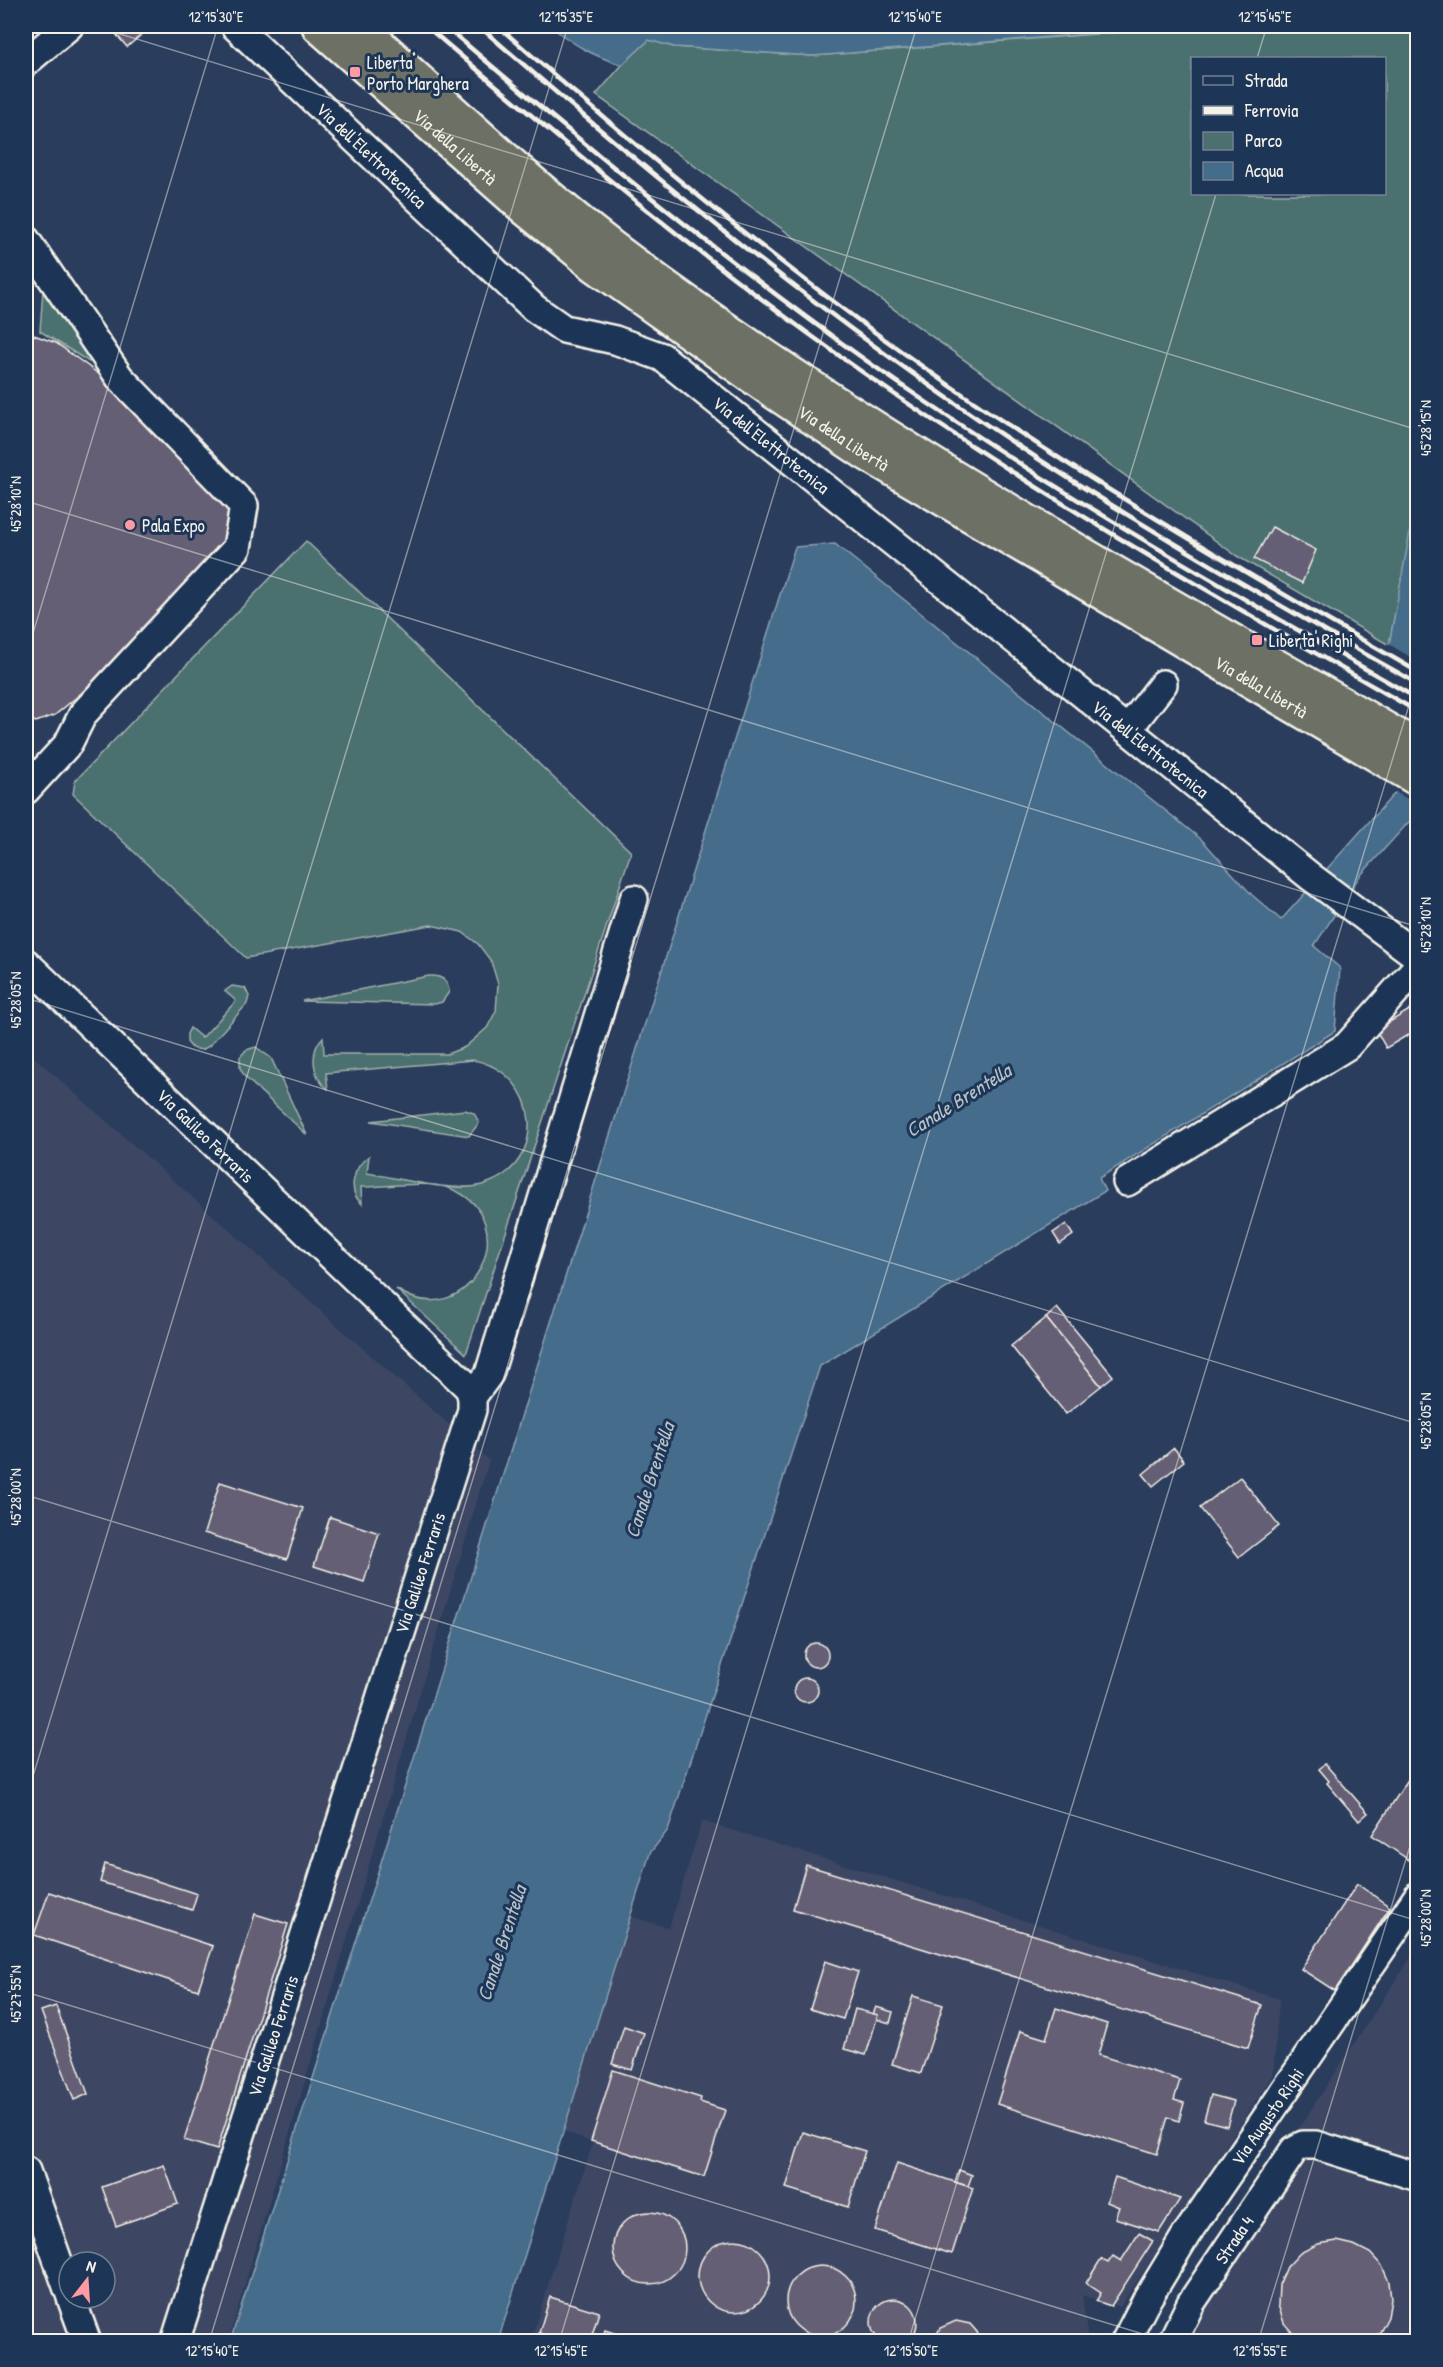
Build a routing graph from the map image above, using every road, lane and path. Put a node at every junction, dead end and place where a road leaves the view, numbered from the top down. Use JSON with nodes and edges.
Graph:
{"nodes":[{"id":1,"x":69,"y":26,"type":"edge"},
{"id":2,"x":235,"y":26,"type":"edge"},
{"id":3,"x":319,"y":26,"type":"edge"},
{"id":4,"x":358,"y":26,"type":"edge"},
{"id":5,"x":26,"y":62,"type":"edge"},
{"id":6,"x":26,"y":240,"type":"edge"},
{"id":7,"x":1163,"y":684,"type":"dead end"},
{"id":8,"x":1312,"y":702,"type":"junction"},
{"id":9,"x":1128,"y":729,"type":"junction"},
{"id":10,"x":1418,"y":748,"type":"edge"},
{"id":11,"x":1418,"y":779,"type":"edge"},
{"id":12,"x":26,"y":790,"type":"edge"},
{"id":13,"x":634,"y":899,"type":"dead end"},
{"id":14,"x":1418,"y":957,"type":"edge"},
{"id":15,"x":26,"y":963,"type":"edge"},
{"id":16,"x":1418,"y":966,"type":"edge"},
{"id":17,"x":1127,"y":1182,"type":"dead end"},
{"id":18,"x":472,"y":1397,"type":"junction"},
{"id":19,"x":1418,"y":1896,"type":"edge"},
{"id":20,"x":26,"y":2171,"type":"edge"},
{"id":21,"x":1418,"y":2177,"type":"edge"},
{"id":22,"x":57,"y":2258,"type":"edge"},
{"id":23,"x":75,"y":2310,"type":"edge"},
{"id":24,"x":87,"y":2342,"type":"edge"},
{"id":25,"x":175,"y":2342,"type":"edge"},
{"id":26,"x":1125,"y":2342,"type":"edge"},
{"id":27,"x":1172,"y":2342,"type":"edge"}],
"edges":[{"from":1,"to":5,"type":"street"},
{"from":2,"to":9,"type":"street","name":"Via dell'Elettrotecnica"},
{"from":3,"to":8,"type":"highway","name":"Via della Libertà"},
{"from":4,"to":8,"type":"highway","name":"Via della Libertà"},
{"from":6,"to":12,"type":"street"},
{"from":7,"to":9,"type":"street"},
{"from":8,"to":10,"type":"highway","name":"Via della Libertà"},
{"from":8,"to":11,"type":"highway","name":"Via della Libertà"},
{"from":9,"to":14,"type":"street","name":"Via dell'Elettrotecnica"},
{"from":13,"to":18,"type":"street"},
{"from":15,"to":18,"type":"street","name":"Via Galileo Ferraris"},
{"from":16,"to":17,"type":"street"},
{"from":18,"to":25,"type":"street","name":"Via Galileo Ferraris"},
{"from":19,"to":26,"type":"street","name":"Via Augusto Righi"},
{"from":20,"to":22,"type":"street"},
{"from":21,"to":27,"type":"street","name":"Strada 4"},
{"from":23,"to":24,"type":"street"}]}
